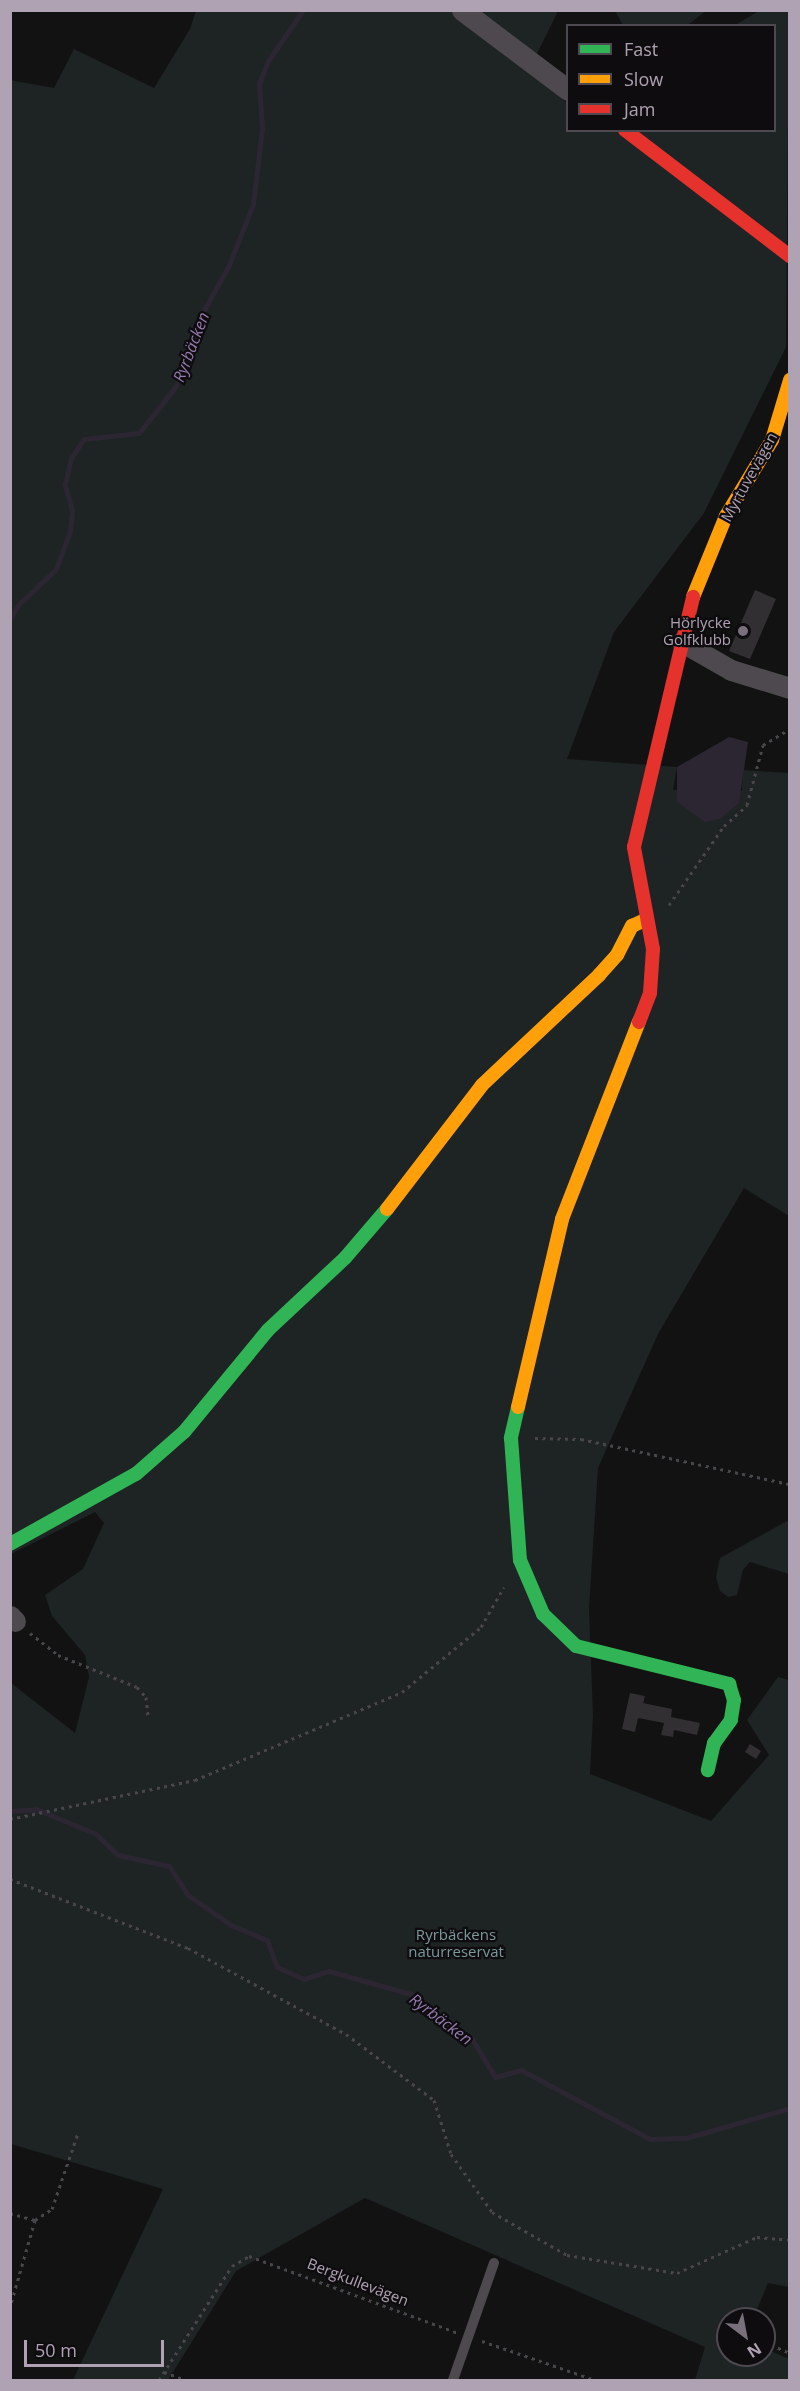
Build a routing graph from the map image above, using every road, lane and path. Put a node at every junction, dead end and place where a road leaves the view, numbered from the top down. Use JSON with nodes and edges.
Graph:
{"nodes":[{"id":1,"x":462,"y":10,"type":"edge"},
{"id":2,"x":566,"y":89,"type":"edge"},
{"id":3,"x":628,"y":132,"type":"edge"},
{"id":4,"x":789,"y":256,"type":"edge"},
{"id":5,"x":789,"y":380,"type":"edge"},
{"id":6,"x":682,"y":642,"type":"junction"},
{"id":7,"x":789,"y":688,"type":"edge"},
{"id":8,"x":789,"y":729,"type":"edge"},
{"id":9,"x":646,"y":924,"type":"junction"},
{"id":10,"x":511,"y":1438,"type":"junction"},
{"id":11,"x":789,"y":1484,"type":"edge"},
{"id":12,"x":10,"y":1544,"type":"edge"},
{"id":13,"x":520,"y":1560,"type":"junction"},
{"id":14,"x":13,"y":1618,"type":"edge"},
{"id":15,"x":148,"y":1716,"type":"dead end"},
{"id":16,"x":708,"y":1770,"type":"dead end"},
{"id":17,"x":10,"y":1819,"type":"edge"},
{"id":18,"x":10,"y":1879,"type":"edge"},
{"id":19,"x":78,"y":2133,"type":"dead end"},
{"id":20,"x":10,"y":2213,"type":"edge"},
{"id":21,"x":35,"y":2220,"type":"junction"},
{"id":22,"x":789,"y":2240,"type":"edge"},
{"id":23,"x":494,"y":2263,"type":"dead end"},
{"id":24,"x":10,"y":2307,"type":"edge"},
{"id":25,"x":468,"y":2337,"type":"junction"},
{"id":26,"x":164,"y":2372,"type":"junction"},
{"id":27,"x":159,"y":2380,"type":"edge"},
{"id":28,"x":186,"y":2380,"type":"edge"},
{"id":29,"x":453,"y":2380,"type":"edge"},
{"id":30,"x":595,"y":2380,"type":"edge"}],
"edges":[{"from":1,"to":2,"type":"street"},
{"from":3,"to":4,"type":"street"},
{"from":5,"to":6,"type":"street","name":"Myrtuvevägen"},
{"from":6,"to":7,"type":"street"},
{"from":6,"to":9,"type":"street","name":"Myrtuvevägen"},
{"from":8,"to":9,"type":"path"},
{"from":9,"to":10,"type":"street","name":"Myrtuvevägen"},
{"from":9,"to":12,"type":"street"},
{"from":10,"to":11,"type":"path"},
{"from":10,"to":13,"type":"street","name":"Myrtuvevägen"},
{"from":13,"to":16,"type":"street","name":"Myrtuvevägen"},
{"from":13,"to":17,"type":"path"},
{"from":14,"to":15,"type":"path"},
{"from":18,"to":22,"type":"path"},
{"from":19,"to":21,"type":"path"},
{"from":20,"to":21,"type":"path"},
{"from":21,"to":24,"type":"path"},
{"from":23,"to":25,"type":"lane"},
{"from":25,"to":26,"type":"path","name":"Bergkullevägen"},
{"from":25,"to":29,"type":"lane"},
{"from":25,"to":30,"type":"path","name":"Bergkullevägen"},
{"from":26,"to":27,"type":"path","name":"Bergkullevägen"},
{"from":26,"to":28,"type":"path"}]}
